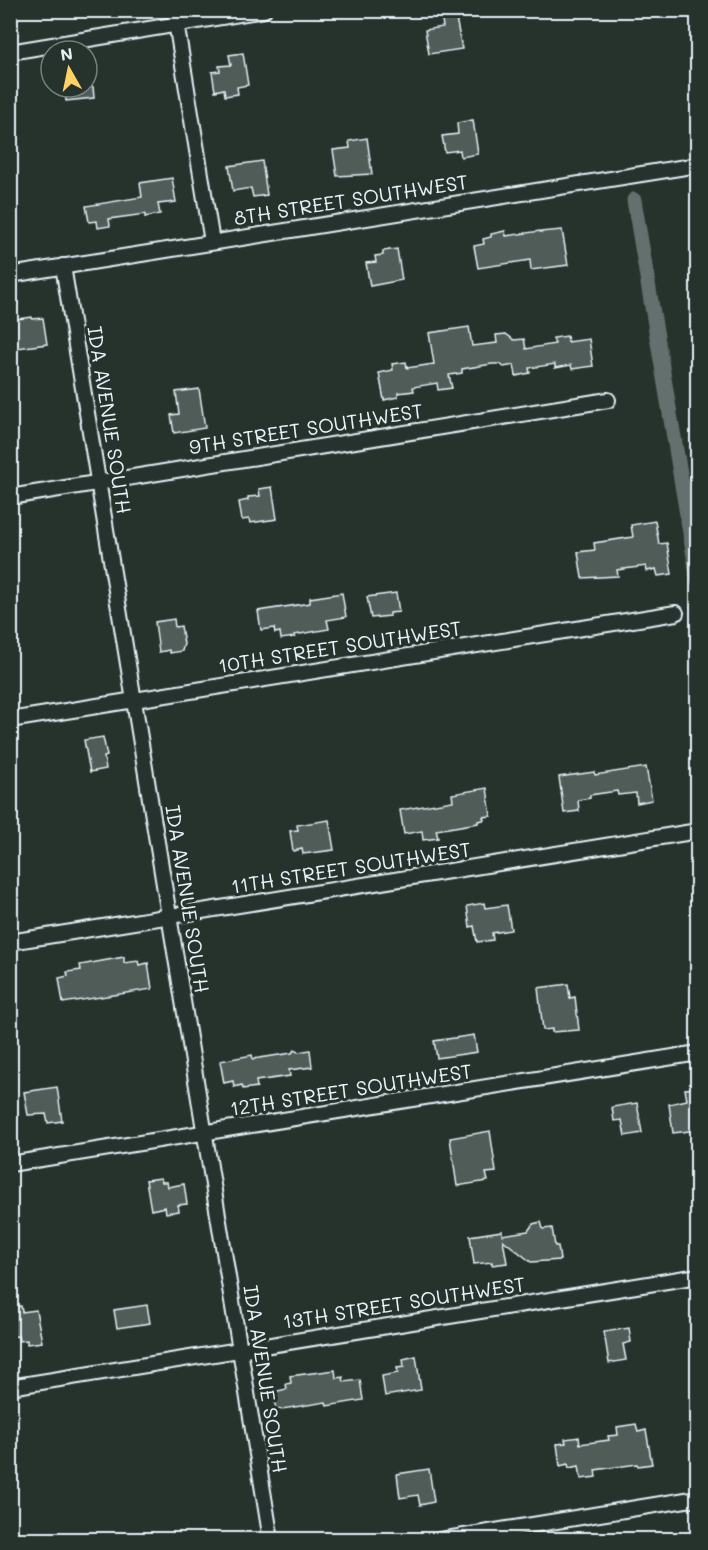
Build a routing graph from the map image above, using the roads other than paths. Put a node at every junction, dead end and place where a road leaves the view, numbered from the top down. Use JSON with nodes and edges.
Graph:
{"nodes":[{"id":1,"x":264,"y":10,"type":"edge"},
{"id":2,"x":175,"y":18,"type":"edge"},
{"id":3,"x":10,"y":52,"type":"edge"},
{"id":4,"x":698,"y":165,"type":"edge"},
{"id":5,"x":212,"y":242,"type":"junction"},
{"id":6,"x":63,"y":266,"type":"junction"},
{"id":7,"x":10,"y":274,"type":"edge"},
{"id":8,"x":608,"y":400,"type":"dead end"},
{"id":9,"x":100,"y":483,"type":"junction"},
{"id":10,"x":10,"y":497,"type":"edge"},
{"id":11,"x":676,"y":613,"type":"dead end"},
{"id":12,"x":135,"y":699,"type":"junction"},
{"id":13,"x":10,"y":720,"type":"edge"},
{"id":14,"x":698,"y":831,"type":"edge"},
{"id":15,"x":170,"y":916,"type":"junction"},
{"id":16,"x":10,"y":942,"type":"edge"},
{"id":17,"x":698,"y":1053,"type":"edge"},
{"id":18,"x":205,"y":1133,"type":"junction"},
{"id":19,"x":10,"y":1164,"type":"edge"},
{"id":20,"x":698,"y":1275,"type":"edge"},
{"id":21,"x":240,"y":1350,"type":"junction"},
{"id":22,"x":10,"y":1387,"type":"edge"},
{"id":23,"x":698,"y":1498,"type":"edge"},
{"id":24,"x":270,"y":1539,"type":"edge"},
{"id":25,"x":440,"y":1539,"type":"edge"}],
"edges":[{"from":1,"to":2,"type":"street"},
{"from":2,"to":3,"type":"street"},
{"from":2,"to":5,"type":"street"},
{"from":4,"to":5,"type":"street","name":"8TH STREET SOUTHWEST"},
{"from":5,"to":6,"type":"street","name":"8TH STREET SOUTHWEST"},
{"from":6,"to":7,"type":"street","name":"8TH STREET SOUTHWEST"},
{"from":6,"to":9,"type":"street","name":"IDA AVENUE SOUTH"},
{"from":8,"to":9,"type":"street","name":"9TH STREET SOUTHWEST"},
{"from":9,"to":10,"type":"street","name":"9TH STREET SOUTHWEST"},
{"from":9,"to":12,"type":"street","name":"IDA AVENUE SOUTH"},
{"from":11,"to":12,"type":"street","name":"10TH STREET SOUTHWEST"},
{"from":12,"to":13,"type":"street","name":"10TH STREET SOUTHWEST"},
{"from":12,"to":15,"type":"street","name":"IDA AVENUE SOUTH"},
{"from":14,"to":15,"type":"street","name":"11TH STREET SOUTHWEST"},
{"from":15,"to":16,"type":"street","name":"11TH STREET SOUTHWEST"},
{"from":15,"to":18,"type":"street","name":"IDA AVENUE SOUTH"},
{"from":17,"to":18,"type":"street","name":"12TH STREET SOUTHWEST"},
{"from":18,"to":19,"type":"street","name":"12TH STREET SOUTHWEST"},
{"from":18,"to":21,"type":"street","name":"IDA AVENUE SOUTH"},
{"from":20,"to":21,"type":"street","name":"13TH STREET SOUTHWEST"},
{"from":21,"to":22,"type":"street","name":"13TH STREET SOUTHWEST"},
{"from":21,"to":24,"type":"street","name":"IDA AVENUE SOUTH"},
{"from":23,"to":25,"type":"street"}]}
